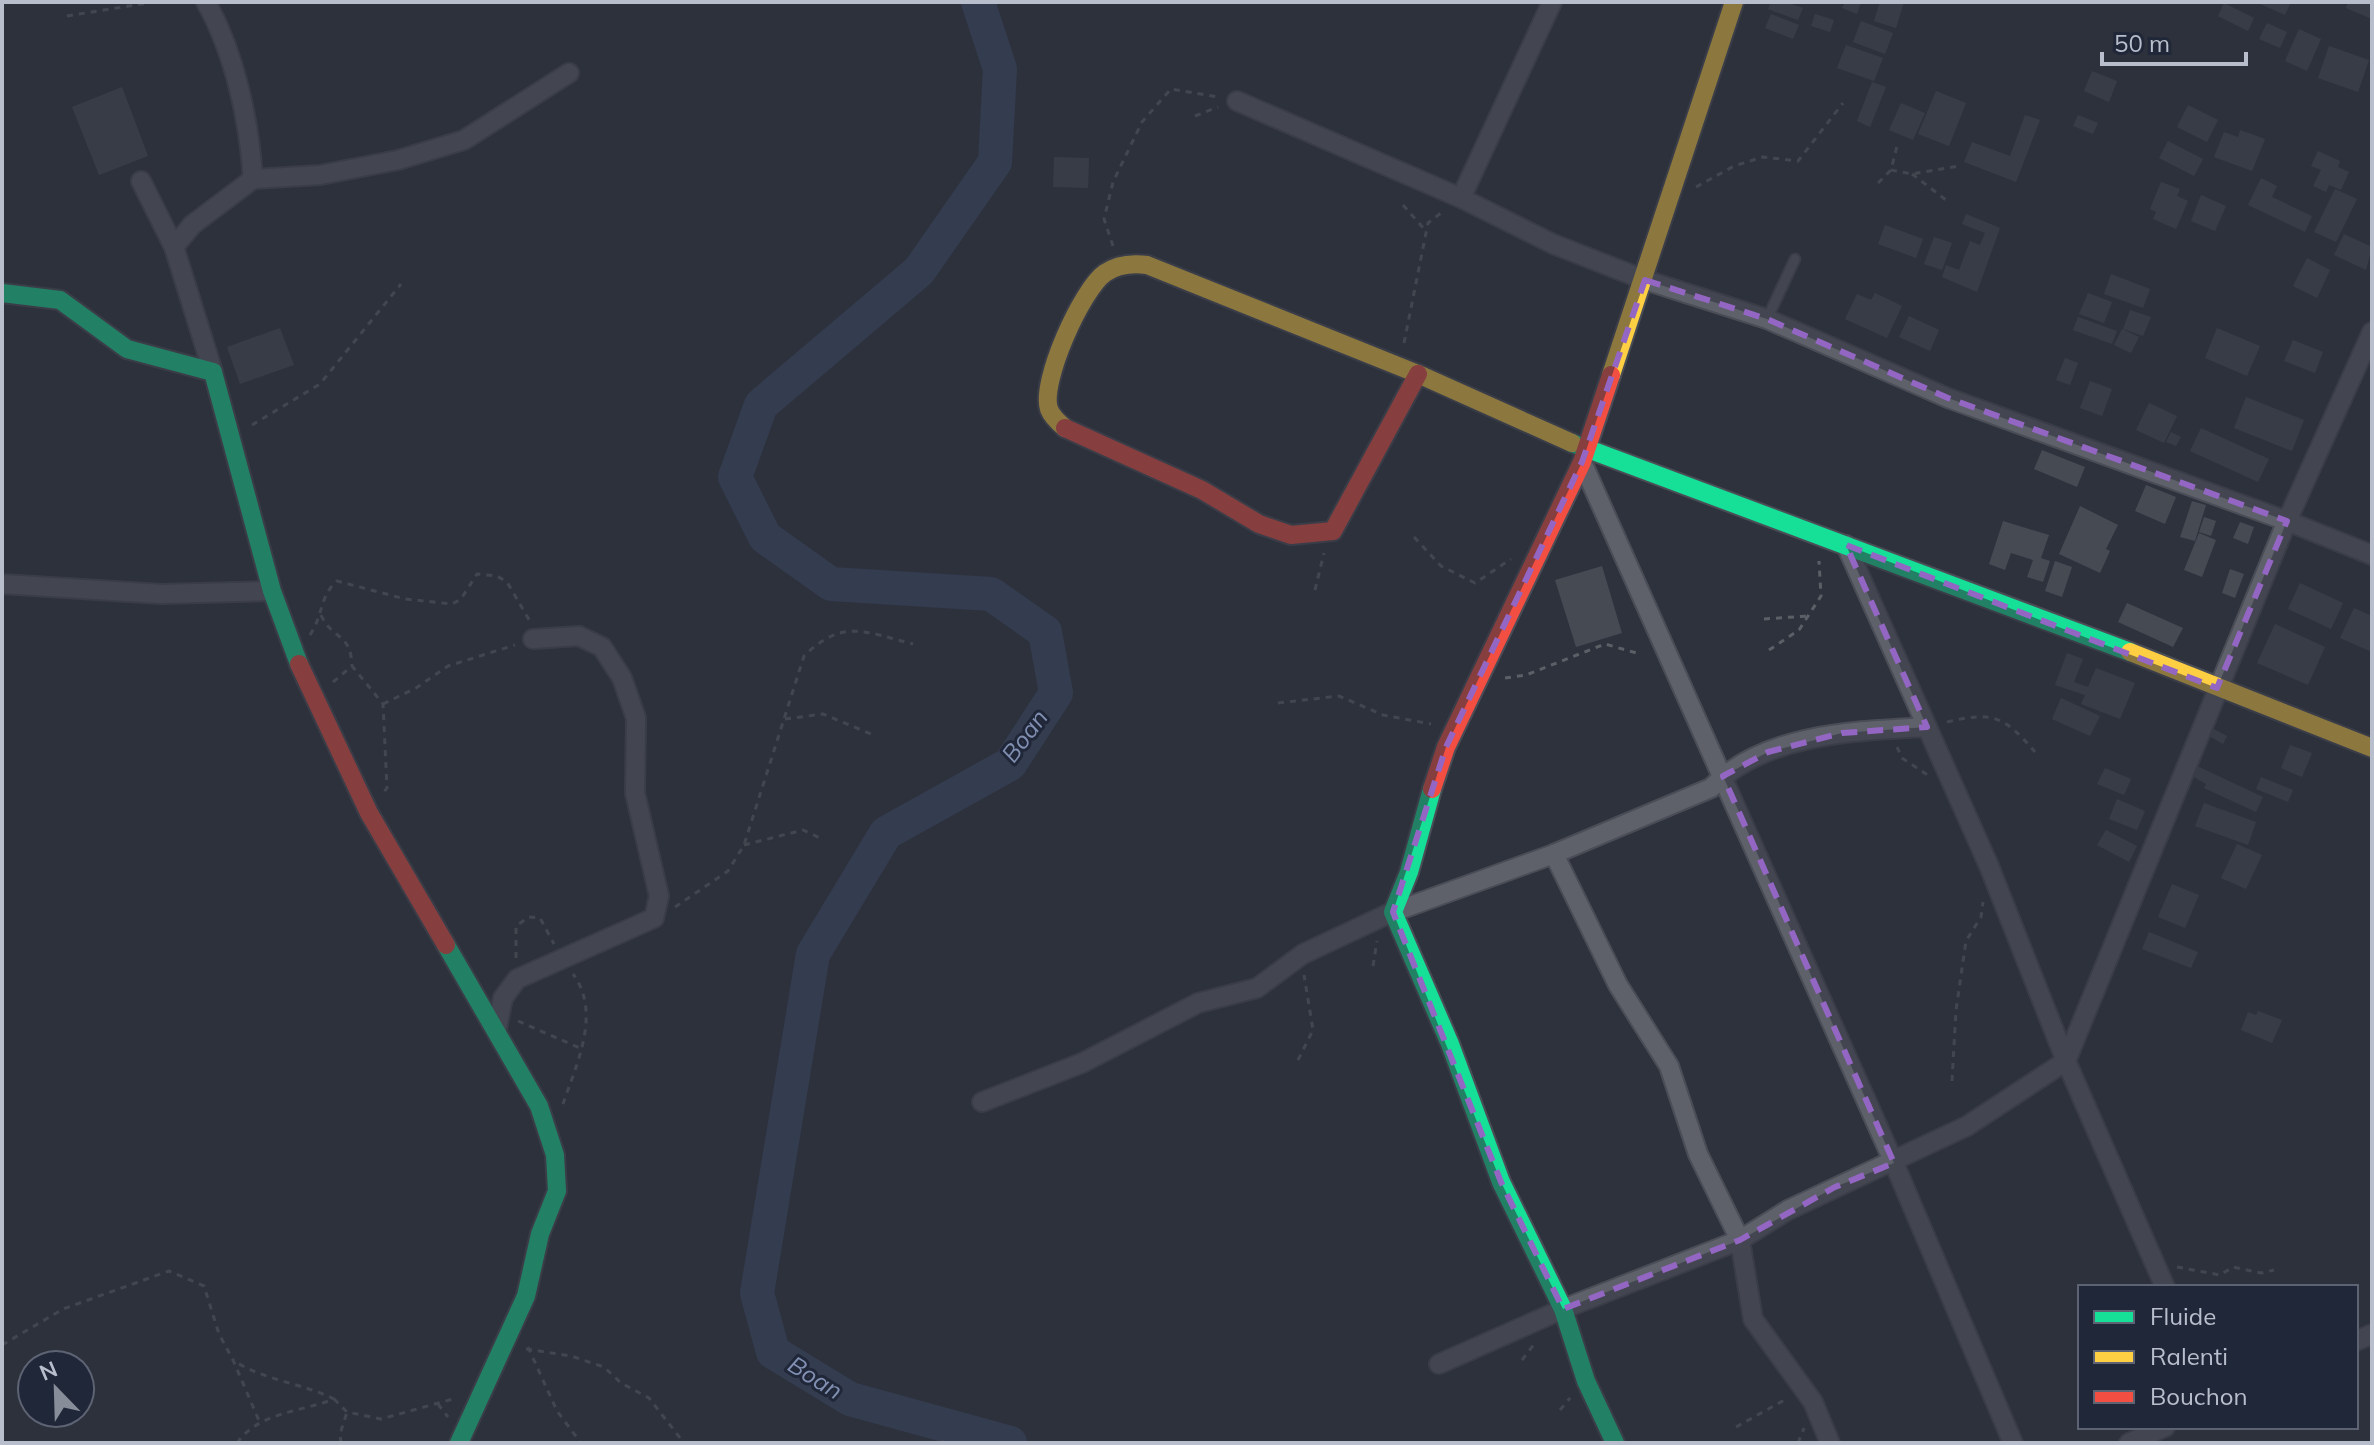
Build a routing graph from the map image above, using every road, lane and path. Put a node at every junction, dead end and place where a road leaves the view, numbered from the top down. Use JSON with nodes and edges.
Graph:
{"nodes":[{"id":1,"x":154,"y":2,"type":"edge"},
{"id":2,"x":206,"y":2,"type":"edge"},
{"id":3,"x":1552,"y":2,"type":"edge"},
{"id":4,"x":1734,"y":2,"type":"edge"},
{"id":5,"x":67,"y":16,"type":"dead end"},
{"id":6,"x":569,"y":73,"type":"dead end"},
{"id":7,"x":1237,"y":101,"type":"junction"},
{"id":8,"x":1843,"y":103,"type":"dead end"},
{"id":9,"x":1195,"y":116,"type":"dead end"},
{"id":10,"x":1897,"y":146,"type":"dead end"},
{"id":11,"x":1959,"y":166,"type":"dead end"},
{"id":12,"x":1891,"y":170,"type":"junction"},
{"id":13,"x":1912,"y":174,"type":"junction"},
{"id":14,"x":253,"y":179,"type":"junction"},
{"id":15,"x":141,"y":181,"type":"dead end"},
{"id":16,"x":1878,"y":183,"type":"dead end"},
{"id":17,"x":1693,"y":189,"type":"dead end"},
{"id":18,"x":1461,"y":198,"type":"junction"},
{"id":19,"x":1950,"y":203,"type":"dead end"},
{"id":20,"x":1403,"y":205,"type":"dead end"},
{"id":21,"x":1426,"y":231,"type":"junction"},
{"id":22,"x":174,"y":247,"type":"junction"},
{"id":23,"x":1795,"y":259,"type":"dead end"},
{"id":24,"x":1120,"y":265,"type":"junction"},
{"id":25,"x":1645,"y":280,"type":"junction"},
{"id":26,"x":401,"y":284,"type":"dead end"},
{"id":27,"x":2,"y":293,"type":"edge"},
{"id":28,"x":1767,"y":319,"type":"junction"},
{"id":29,"x":2372,"y":332,"type":"edge"},
{"id":30,"x":1399,"y":366,"type":"junction"},
{"id":31,"x":213,"y":372,"type":"junction"},
{"id":32,"x":1418,"y":374,"type":"junction"},
{"id":33,"x":233,"y":436,"type":"junction"},
{"id":34,"x":1583,"y":455,"type":"junction"},
{"id":35,"x":2287,"y":521,"type":"junction"},
{"id":36,"x":1333,"y":531,"type":"junction"},
{"id":37,"x":1820,"y":534,"type":"junction"},
{"id":38,"x":1414,"y":537,"type":"dead end"},
{"id":39,"x":1846,"y":545,"type":"junction"},
{"id":40,"x":2372,"y":555,"type":"edge"},
{"id":41,"x":1511,"y":559,"type":"dead end"},
{"id":42,"x":2,"y":584,"type":"edge"},
{"id":43,"x":1315,"y":590,"type":"dead end"},
{"id":44,"x":272,"y":591,"type":"junction"},
{"id":45,"x":321,"y":615,"type":"junction"},
{"id":46,"x":1808,"y":616,"type":"junction"},
{"id":47,"x":1764,"y":619,"type":"dead end"},
{"id":48,"x":533,"y":639,"type":"junction"},
{"id":49,"x":913,"y":644,"type":"dead end"},
{"id":50,"x":1769,"y":650,"type":"dead end"},
{"id":51,"x":294,"y":652,"type":"junction"},
{"id":52,"x":1640,"y":654,"type":"dead end"},
{"id":53,"x":352,"y":666,"type":"junction"},
{"id":54,"x":1477,"y":681,"type":"junction"},
{"id":55,"x":2217,"y":688,"type":"junction"},
{"id":56,"x":316,"y":698,"type":"junction"},
{"id":57,"x":1278,"y":703,"type":"dead end"},
{"id":58,"x":383,"y":704,"type":"junction"},
{"id":59,"x":785,"y":719,"type":"junction"},
{"id":60,"x":1927,"y":727,"type":"junction"},
{"id":61,"x":1454,"y":728,"type":"junction"},
{"id":62,"x":1889,"y":729,"type":"junction"},
{"id":63,"x":871,"y":734,"type":"dead end"},
{"id":64,"x":2372,"y":748,"type":"edge"},
{"id":65,"x":2035,"y":752,"type":"dead end"},
{"id":66,"x":1723,"y":776,"type":"junction"},
{"id":67,"x":1956,"y":792,"type":"junction"},
{"id":68,"x":369,"y":813,"type":"junction"},
{"id":69,"x":822,"y":839,"type":"dead end"},
{"id":70,"x":744,"y":845,"type":"junction"},
{"id":71,"x":1554,"y":854,"type":"junction"},
{"id":72,"x":1989,"y":866,"type":"junction"},
{"id":73,"x":1393,"y":912,"type":"junction"},
{"id":74,"x":654,"y":918,"type":"junction"},
{"id":75,"x":1301,"y":956,"type":"junction"},
{"id":76,"x":563,"y":960,"type":"junction"},
{"id":77,"x":517,"y":979,"type":"junction"},
{"id":78,"x":498,"y":1020,"type":"junction"},
{"id":79,"x":582,"y":1049,"type":"junction"},
{"id":80,"x":1298,"y":1060,"type":"dead end"},
{"id":81,"x":2066,"y":1061,"type":"junction"},
{"id":82,"x":1952,"y":1081,"type":"dead end"},
{"id":83,"x":982,"y":1102,"type":"dead end"},
{"id":84,"x":551,"y":1138,"type":"junction"},
{"id":85,"x":1894,"y":1163,"type":"junction"},
{"id":86,"x":1740,"y":1240,"type":"junction"},
{"id":87,"x":2153,"y":1263,"type":"junction"},
{"id":88,"x":2274,"y":1270,"type":"dead end"},
{"id":89,"x":2164,"y":1285,"type":"edge"},
{"id":90,"x":1563,"y":1309,"type":"junction"},
{"id":91,"x":527,"y":1339,"type":"dead end"},
{"id":92,"x":2,"y":1345,"type":"edge"},
{"id":93,"x":504,"y":1348,"type":"junction"},
{"id":94,"x":528,"y":1349,"type":"junction"},
{"id":95,"x":233,"y":1360,"type":"junction"},
{"id":96,"x":1439,"y":1364,"type":"dead end"},
{"id":97,"x":1802,"y":1388,"type":"junction"},
{"id":98,"x":461,"y":1396,"type":"dead end"},
{"id":99,"x":334,"y":1399,"type":"junction"},
{"id":100,"x":347,"y":1412,"type":"junction"},
{"id":101,"x":260,"y":1423,"type":"junction"},
{"id":102,"x":1736,"y":1427,"type":"dead end"},
{"id":103,"x":2160,"y":1429,"type":"edge"},
{"id":104,"x":237,"y":1443,"type":"edge"},
{"id":105,"x":341,"y":1443,"type":"edge"},
{"id":106,"x":459,"y":1443,"type":"edge"},
{"id":107,"x":581,"y":1443,"type":"edge"},
{"id":108,"x":684,"y":1443,"type":"edge"},
{"id":109,"x":1615,"y":1443,"type":"edge"},
{"id":110,"x":1830,"y":1443,"type":"edge"},
{"id":111,"x":2013,"y":1443,"type":"edge"},
{"id":112,"x":2129,"y":1443,"type":"edge"}],
"edges":[{"from":1,"to":5,"type":"path"},
{"from":2,"to":14,"type":"street"},
{"from":3,"to":18,"type":"street"},
{"from":4,"to":25,"type":"street"},
{"from":6,"to":14,"type":"street"},
{"from":7,"to":9,"type":"path"},
{"from":7,"to":18,"type":"street"},
{"from":7,"to":24,"type":"path"},
{"from":8,"to":17,"type":"path"},
{"from":10,"to":12,"type":"path"},
{"from":11,"to":13,"type":"path"},
{"from":12,"to":13,"type":"path"},
{"from":12,"to":16,"type":"path"},
{"from":13,"to":19,"type":"path"},
{"from":14,"to":22,"type":"street"},
{"from":15,"to":22,"type":"street"},
{"from":18,"to":21,"type":"path"},
{"from":18,"to":25,"type":"street"},
{"from":20,"to":21,"type":"path"},
{"from":21,"to":30,"type":"path"},
{"from":22,"to":31,"type":"street"},
{"from":23,"to":28,"type":"lane"},
{"from":24,"to":30,"type":"street"},
{"from":24,"to":36,"type":"street"},
{"from":25,"to":28,"type":"street"},
{"from":25,"to":34,"type":"street"},
{"from":26,"to":33,"type":"path"},
{"from":27,"to":31,"type":"street"},
{"from":28,"to":35,"type":"street"},
{"from":29,"to":35,"type":"street"},
{"from":30,"to":32,"type":"street"},
{"from":31,"to":33,"type":"street"},
{"from":32,"to":34,"type":"street"},
{"from":32,"to":36,"type":"street"},
{"from":33,"to":44,"type":"street"},
{"from":34,"to":37,"type":"street"},
{"from":34,"to":54,"type":"street"},
{"from":34,"to":66,"type":"street"},
{"from":35,"to":40,"type":"street"},
{"from":35,"to":55,"type":"street"},
{"from":36,"to":43,"type":"path"},
{"from":37,"to":39,"type":"street"},
{"from":37,"to":46,"type":"path"},
{"from":38,"to":41,"type":"path"},
{"from":39,"to":55,"type":"street"},
{"from":39,"to":60,"type":"street"},
{"from":42,"to":44,"type":"street"},
{"from":44,"to":51,"type":"street"},
{"from":45,"to":48,"type":"path"},
{"from":45,"to":51,"type":"path"},
{"from":45,"to":53,"type":"path"},
{"from":46,"to":47,"type":"path"},
{"from":46,"to":50,"type":"path"},
{"from":48,"to":58,"type":"path"},
{"from":48,"to":74,"type":"street"},
{"from":49,"to":59,"type":"path"},
{"from":51,"to":56,"type":"street"},
{"from":52,"to":54,"type":"path"},
{"from":53,"to":56,"type":"path"},
{"from":53,"to":58,"type":"path"},
{"from":54,"to":61,"type":"street"},
{"from":55,"to":64,"type":"street"},
{"from":55,"to":81,"type":"street"},
{"from":56,"to":68,"type":"street"},
{"from":57,"to":61,"type":"path"},
{"from":58,"to":68,"type":"path"},
{"from":59,"to":63,"type":"path"},
{"from":59,"to":70,"type":"path"},
{"from":60,"to":62,"type":"street"},
{"from":60,"to":65,"type":"path"},
{"from":60,"to":67,"type":"street"},
{"from":61,"to":73,"type":"street"},
{"from":62,"to":66,"type":"street"},
{"from":62,"to":67,"type":"path"},
{"from":66,"to":71,"type":"street"},
{"from":66,"to":85,"type":"street"},
{"from":67,"to":72,"type":"street"},
{"from":68,"to":78,"type":"street"},
{"from":69,"to":70,"type":"path"},
{"from":70,"to":74,"type":"path"},
{"from":71,"to":73,"type":"street"},
{"from":71,"to":86,"type":"street"},
{"from":72,"to":81,"type":"street"},
{"from":72,"to":82,"type":"path"},
{"from":73,"to":75,"type":"street"},
{"from":73,"to":90,"type":"street"},
{"from":74,"to":76,"type":"street"},
{"from":75,"to":80,"type":"path"},
{"from":75,"to":83,"type":"street"},
{"from":76,"to":77,"type":"street"},
{"from":76,"to":77,"type":"path"},
{"from":76,"to":79,"type":"path"},
{"from":77,"to":78,"type":"street"},
{"from":78,"to":79,"type":"path"},
{"from":78,"to":84,"type":"street"},
{"from":79,"to":84,"type":"path"},
{"from":81,"to":85,"type":"street"},
{"from":81,"to":87,"type":"street"},
{"from":84,"to":93,"type":"street"},
{"from":85,"to":86,"type":"street"},
{"from":85,"to":111,"type":"street"},
{"from":86,"to":90,"type":"street"},
{"from":86,"to":97,"type":"street"},
{"from":87,"to":88,"type":"path"},
{"from":87,"to":89,"type":"street"},
{"from":90,"to":96,"type":"street"},
{"from":90,"to":109,"type":"street"},
{"from":91,"to":94,"type":"path"},
{"from":92,"to":95,"type":"path"},
{"from":93,"to":94,"type":"path"},
{"from":93,"to":106,"type":"street"},
{"from":94,"to":107,"type":"path"},
{"from":94,"to":108,"type":"path"},
{"from":95,"to":99,"type":"path"},
{"from":95,"to":101,"type":"path"},
{"from":97,"to":102,"type":"path"},
{"from":97,"to":110,"type":"street"},
{"from":98,"to":100,"type":"path"},
{"from":99,"to":100,"type":"path"},
{"from":99,"to":101,"type":"path"},
{"from":100,"to":105,"type":"path"},
{"from":101,"to":104,"type":"path"},
{"from":103,"to":112,"type":"street"}]}
